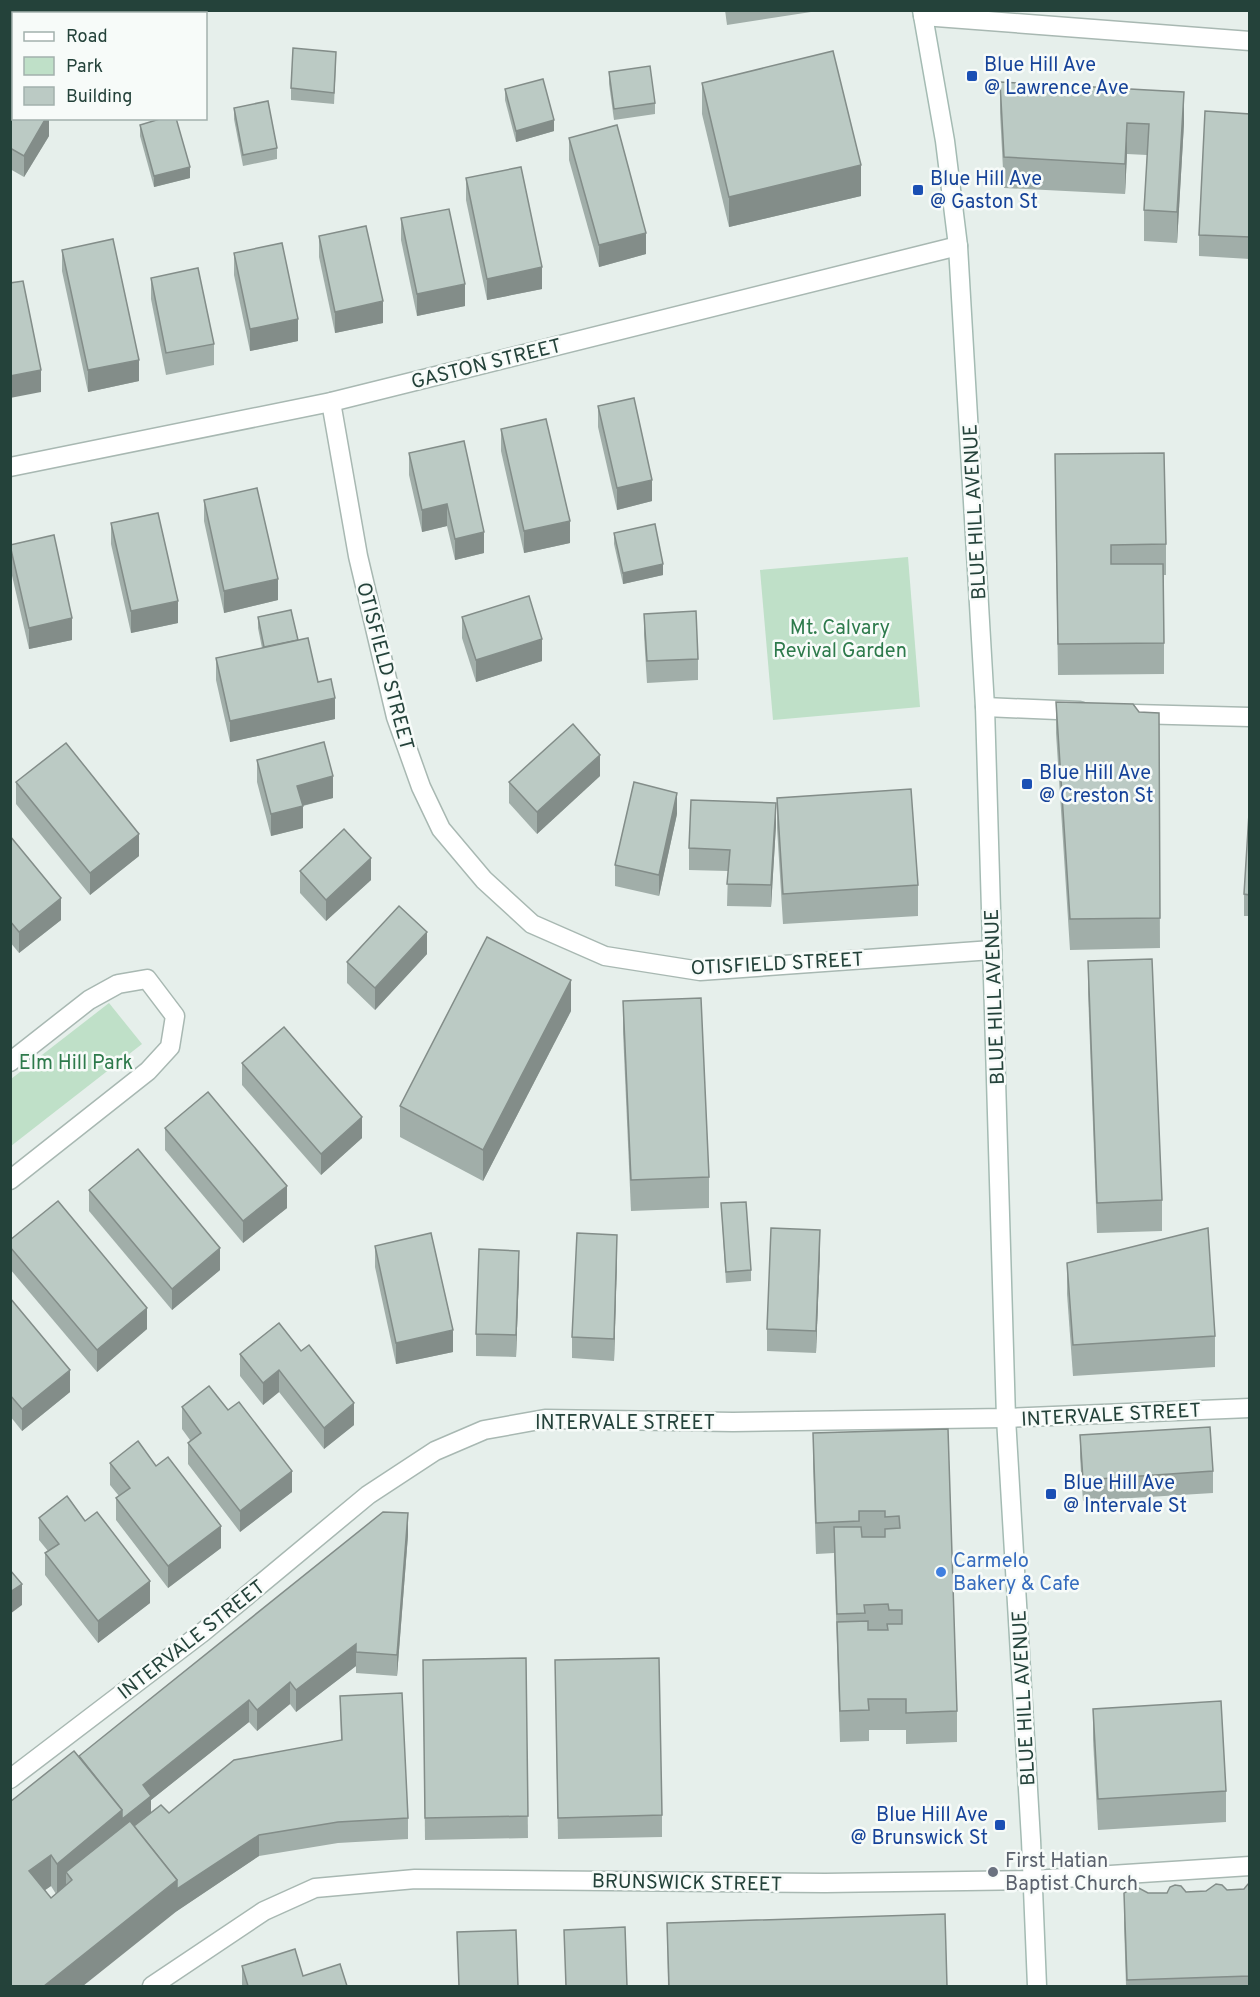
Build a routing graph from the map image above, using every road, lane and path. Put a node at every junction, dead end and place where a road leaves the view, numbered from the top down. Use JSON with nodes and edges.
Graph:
{"nodes":[{"id":1,"x":922,"y":13,"type":"edge"},
{"id":2,"x":1250,"y":41,"type":"edge"},
{"id":3,"x":958,"y":246,"type":"junction"},
{"id":4,"x":331,"y":402,"type":"junction"},
{"id":5,"x":10,"y":467,"type":"edge"},
{"id":6,"x":985,"y":707,"type":"junction"},
{"id":7,"x":1093,"y":712,"type":"edge"},
{"id":8,"x":1116,"y":713,"type":"edge"},
{"id":9,"x":1250,"y":717,"type":"edge"},
{"id":10,"x":992,"y":950,"type":"junction"},
{"id":11,"x":10,"y":1062,"type":"edge"},
{"id":12,"x":10,"y":1180,"type":"edge"},
{"id":13,"x":1250,"y":1408,"type":"edge"},
{"id":14,"x":1006,"y":1418,"type":"junction"},
{"id":15,"x":10,"y":1779,"type":"edge"},
{"id":16,"x":1250,"y":1866,"type":"edge"},
{"id":17,"x":1033,"y":1880,"type":"junction"},
{"id":18,"x":152,"y":1986,"type":"edge"},
{"id":19,"x":1037,"y":1986,"type":"edge"}],
"edges":[{"from":1,"to":2,"type":"street"},
{"from":1,"to":3,"type":"street","name":"BLUE HILL AVENUE"},
{"from":3,"to":4,"type":"street","name":"GASTON STREET"},
{"from":3,"to":6,"type":"street","name":"BLUE HILL AVENUE"},
{"from":4,"to":5,"type":"street","name":"GASTON STREET"},
{"from":4,"to":10,"type":"street","name":"OTISFIELD STREET"},
{"from":6,"to":7,"type":"street"},
{"from":6,"to":10,"type":"street","name":"BLUE HILL AVENUE"},
{"from":8,"to":9,"type":"street"},
{"from":10,"to":14,"type":"street","name":"BLUE HILL AVENUE"},
{"from":11,"to":12,"type":"street"},
{"from":13,"to":14,"type":"street","name":"INTERVALE STREET"},
{"from":14,"to":15,"type":"street","name":"INTERVALE STREET"},
{"from":14,"to":17,"type":"street","name":"BLUE HILL AVENUE"},
{"from":16,"to":17,"type":"street","name":"BRUNSWICK STREET"},
{"from":17,"to":18,"type":"street","name":"BRUNSWICK STREET"},
{"from":17,"to":19,"type":"street","name":"BLUE HILL AVENUE"}]}
